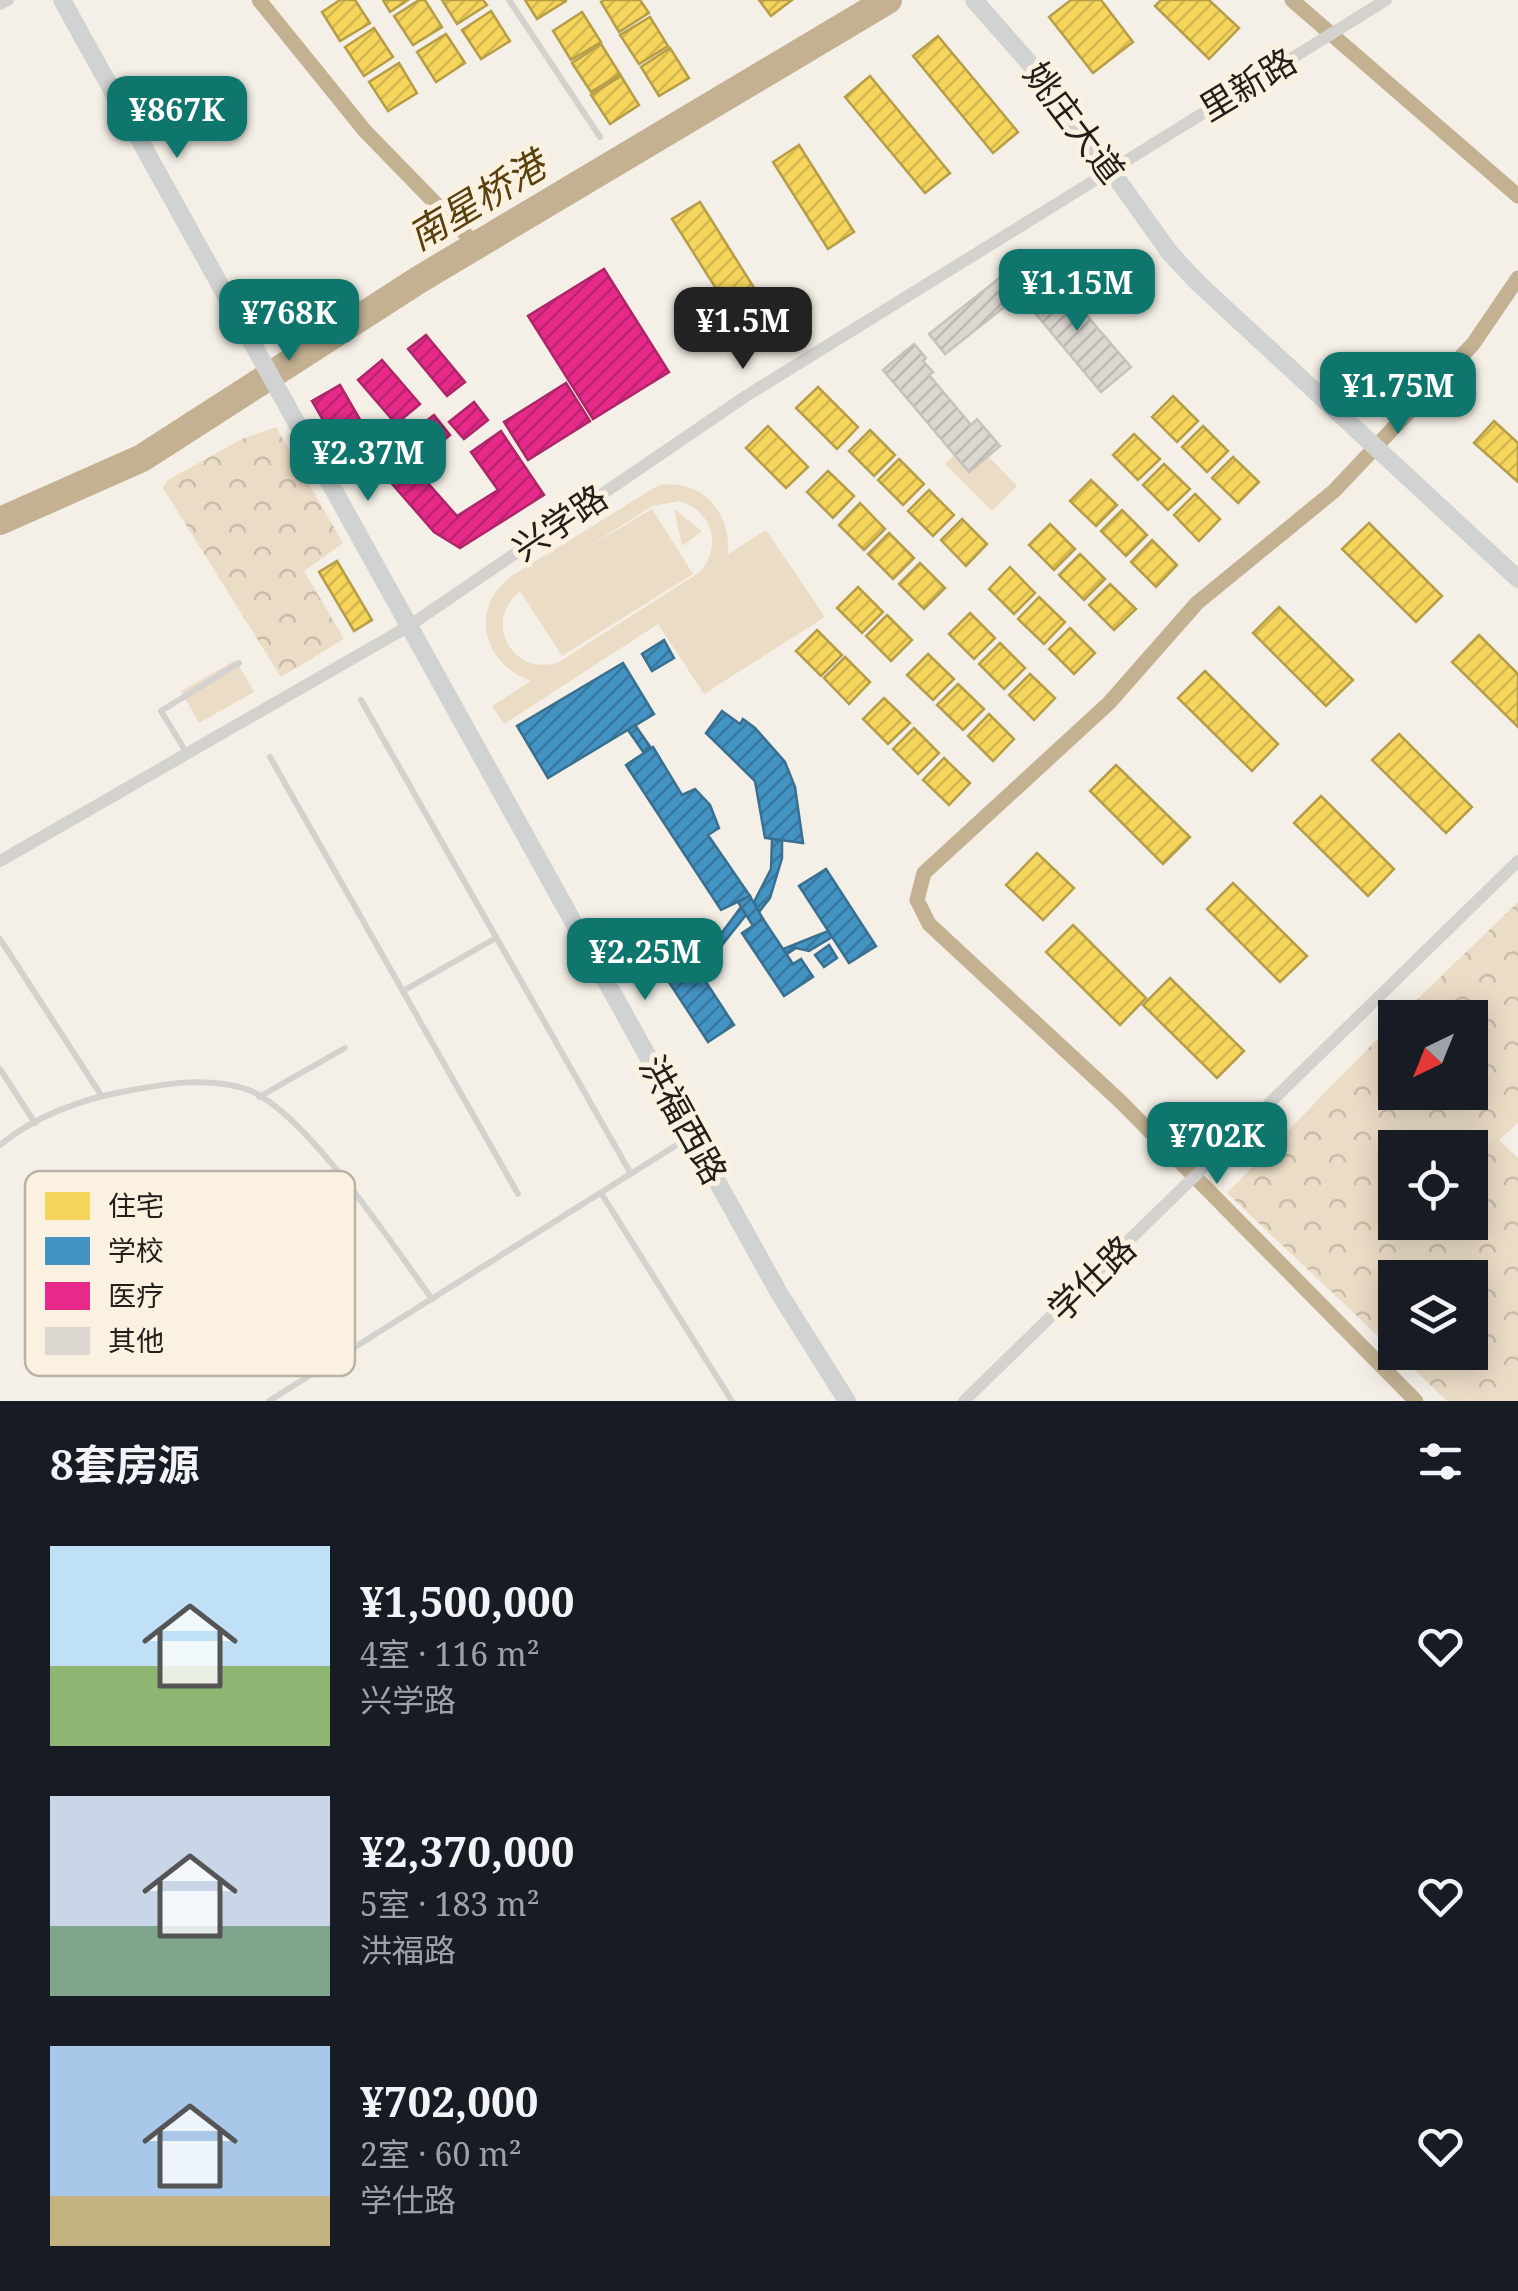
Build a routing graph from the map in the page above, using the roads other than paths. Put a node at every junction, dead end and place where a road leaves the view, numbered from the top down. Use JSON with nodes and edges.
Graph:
{"nodes":[{"id":1,"x":8,"y":0,"type":"edge"},
{"id":2,"x":62,"y":0,"type":"edge"},
{"id":3,"x":508,"y":0,"type":"edge"},
{"id":4,"x":974,"y":0,"type":"edge"},
{"id":5,"x":0,"y":4,"type":"edge"},
{"id":6,"x":1380,"y":4,"type":"edge"},
{"id":7,"x":600,"y":137,"type":"dead end"},
{"id":8,"x":1110,"y":168,"type":"junction"},
{"id":9,"x":1518,"y":579,"type":"edge"},
{"id":10,"x":408,"y":626,"type":"junction"},
{"id":11,"x":239,"y":663,"type":"dead end"},
{"id":12,"x":361,"y":700,"type":"dead end"},
{"id":13,"x":187,"y":753,"type":"junction"},
{"id":14,"x":270,"y":757,"type":"dead end"},
{"id":15,"x":0,"y":861,"type":"edge"},
{"id":16,"x":1518,"y":861,"type":"edge"},
{"id":17,"x":496,"y":938,"type":"junction"},
{"id":18,"x":0,"y":939,"type":"edge"},
{"id":19,"x":403,"y":991,"type":"junction"},
{"id":20,"x":344,"y":1048,"type":"dead end"},
{"id":21,"x":0,"y":1069,"type":"edge"},
{"id":22,"x":102,"y":1095,"type":"junction"},
{"id":23,"x":260,"y":1097,"type":"junction"},
{"id":24,"x":35,"y":1123,"type":"junction"},
{"id":25,"x":692,"y":1136,"type":"junction"},
{"id":26,"x":0,"y":1146,"type":"edge"},
{"id":27,"x":332,"y":1171,"type":"edge"},
{"id":28,"x":631,"y":1174,"type":"junction"},
{"id":29,"x":601,"y":1193,"type":"junction"},
{"id":30,"x":518,"y":1194,"type":"dead end"},
{"id":31,"x":355,"y":1201,"type":"edge"},
{"id":32,"x":432,"y":1299,"type":"junction"},
{"id":33,"x":355,"y":1347,"type":"edge"},
{"id":34,"x":310,"y":1376,"type":"edge"},
{"id":35,"x":270,"y":1401,"type":"edge"},
{"id":36,"x":732,"y":1401,"type":"edge"},
{"id":37,"x":848,"y":1401,"type":"edge"},
{"id":38,"x":964,"y":1401,"type":"edge"}],
"edges":[{"from":1,"to":5,"type":"street"},
{"from":2,"to":10,"type":"street","name":"洪福西路"},
{"from":3,"to":7,"type":"lane"},
{"from":4,"to":8,"type":"street","name":"姚庄大道"},
{"from":6,"to":8,"type":"street","name":"里新路"},
{"from":8,"to":9,"type":"street","name":"姚庄大道"},
{"from":8,"to":10,"type":"street","name":"兴学路"},
{"from":10,"to":13,"type":"street","name":"兴学路"},
{"from":10,"to":25,"type":"street","name":"洪福西路"},
{"from":11,"to":13,"type":"lane"},
{"from":12,"to":17,"type":"lane"},
{"from":13,"to":15,"type":"street","name":"兴学路"},
{"from":14,"to":19,"type":"lane"},
{"from":16,"to":38,"type":"street","name":"学仕路"},
{"from":17,"to":19,"type":"lane"},
{"from":17,"to":28,"type":"lane"},
{"from":18,"to":22,"type":"lane"},
{"from":19,"to":30,"type":"lane"},
{"from":20,"to":23,"type":"lane"},
{"from":21,"to":24,"type":"lane"},
{"from":22,"to":23,"type":"lane"},
{"from":22,"to":24,"type":"lane"},
{"from":23,"to":27,"type":"lane"},
{"from":24,"to":26,"type":"lane"},
{"from":25,"to":28,"type":"lane"},
{"from":25,"to":37,"type":"street","name":"洪福西路"},
{"from":28,"to":29,"type":"lane"},
{"from":29,"to":32,"type":"lane"},
{"from":29,"to":36,"type":"lane"},
{"from":31,"to":32,"type":"lane"},
{"from":32,"to":33,"type":"lane"},
{"from":34,"to":35,"type":"lane"}]}
